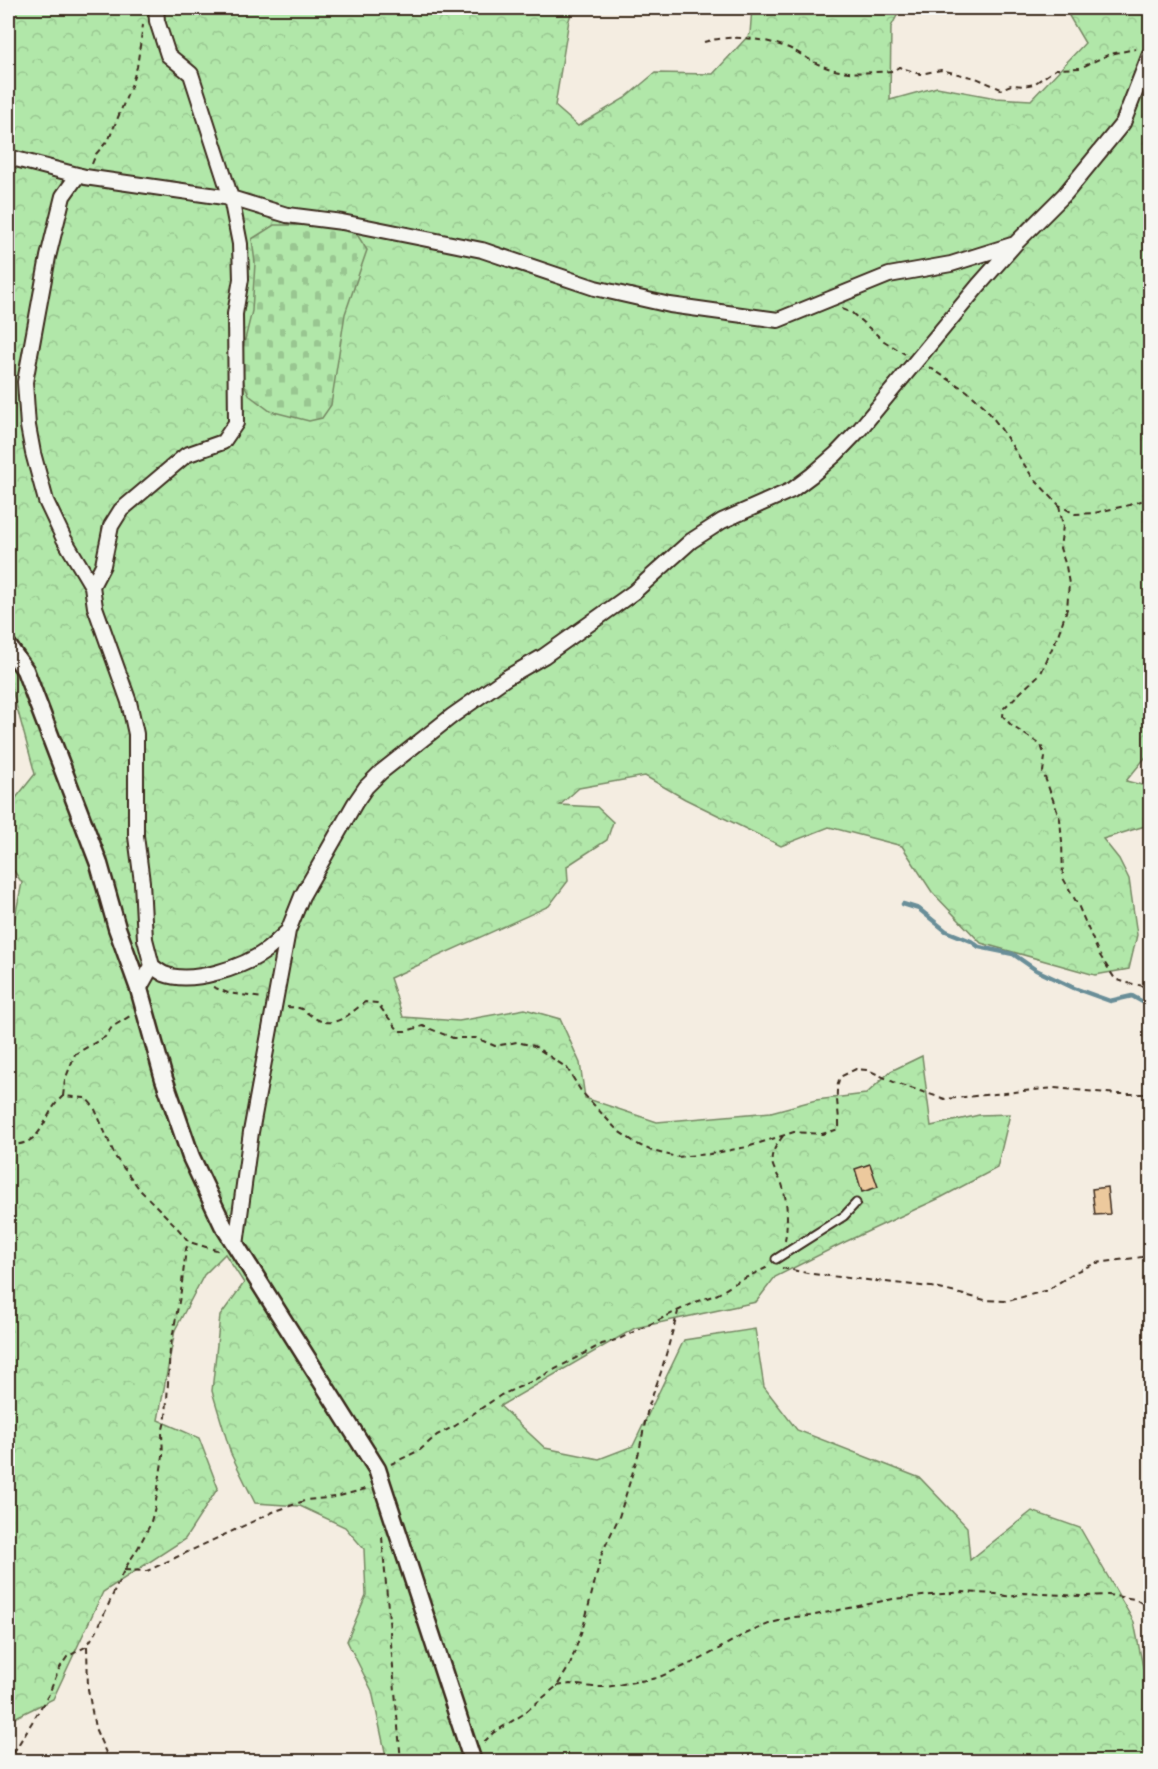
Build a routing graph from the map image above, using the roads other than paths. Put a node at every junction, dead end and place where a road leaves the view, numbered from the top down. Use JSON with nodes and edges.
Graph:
{"nodes":[{"id":1,"x":156,"y":8,"type":"edge"},
{"id":2,"x":1147,"y":52,"type":"edge"},
{"id":3,"x":8,"y":157,"type":"edge"},
{"id":4,"x":82,"y":176,"type":"junction"},
{"id":5,"x":231,"y":198,"type":"junction"},
{"id":6,"x":1015,"y":244,"type":"junction"},
{"id":7,"x":92,"y":586,"type":"junction"},
{"id":8,"x":8,"y":646,"type":"edge"},
{"id":9,"x":288,"y":931,"type":"junction"},
{"id":10,"x":152,"y":966,"type":"junction"},
{"id":11,"x":139,"y":989,"type":"junction"},
{"id":12,"x":856,"y":1203,"type":"dead end"},
{"id":13,"x":241,"y":1252,"type":"junction"},
{"id":14,"x":774,"y":1262,"type":"road end"},
{"id":15,"x":472,"y":1757,"type":"edge"}],
"edges":[{"from":1,"to":5,"type":"street"},
{"from":2,"to":6,"type":"street"},
{"from":3,"to":4,"type":"street"},
{"from":4,"to":5,"type":"street"},
{"from":4,"to":7,"type":"street"},
{"from":5,"to":6,"type":"street"},
{"from":5,"to":7,"type":"street"},
{"from":6,"to":9,"type":"street"},
{"from":7,"to":10,"type":"street"},
{"from":8,"to":11,"type":"street"},
{"from":9,"to":10,"type":"street"},
{"from":9,"to":13,"type":"street"},
{"from":10,"to":11,"type":"street"},
{"from":11,"to":13,"type":"street"},
{"from":12,"to":14,"type":"lane"},
{"from":13,"to":15,"type":"street"}]}
